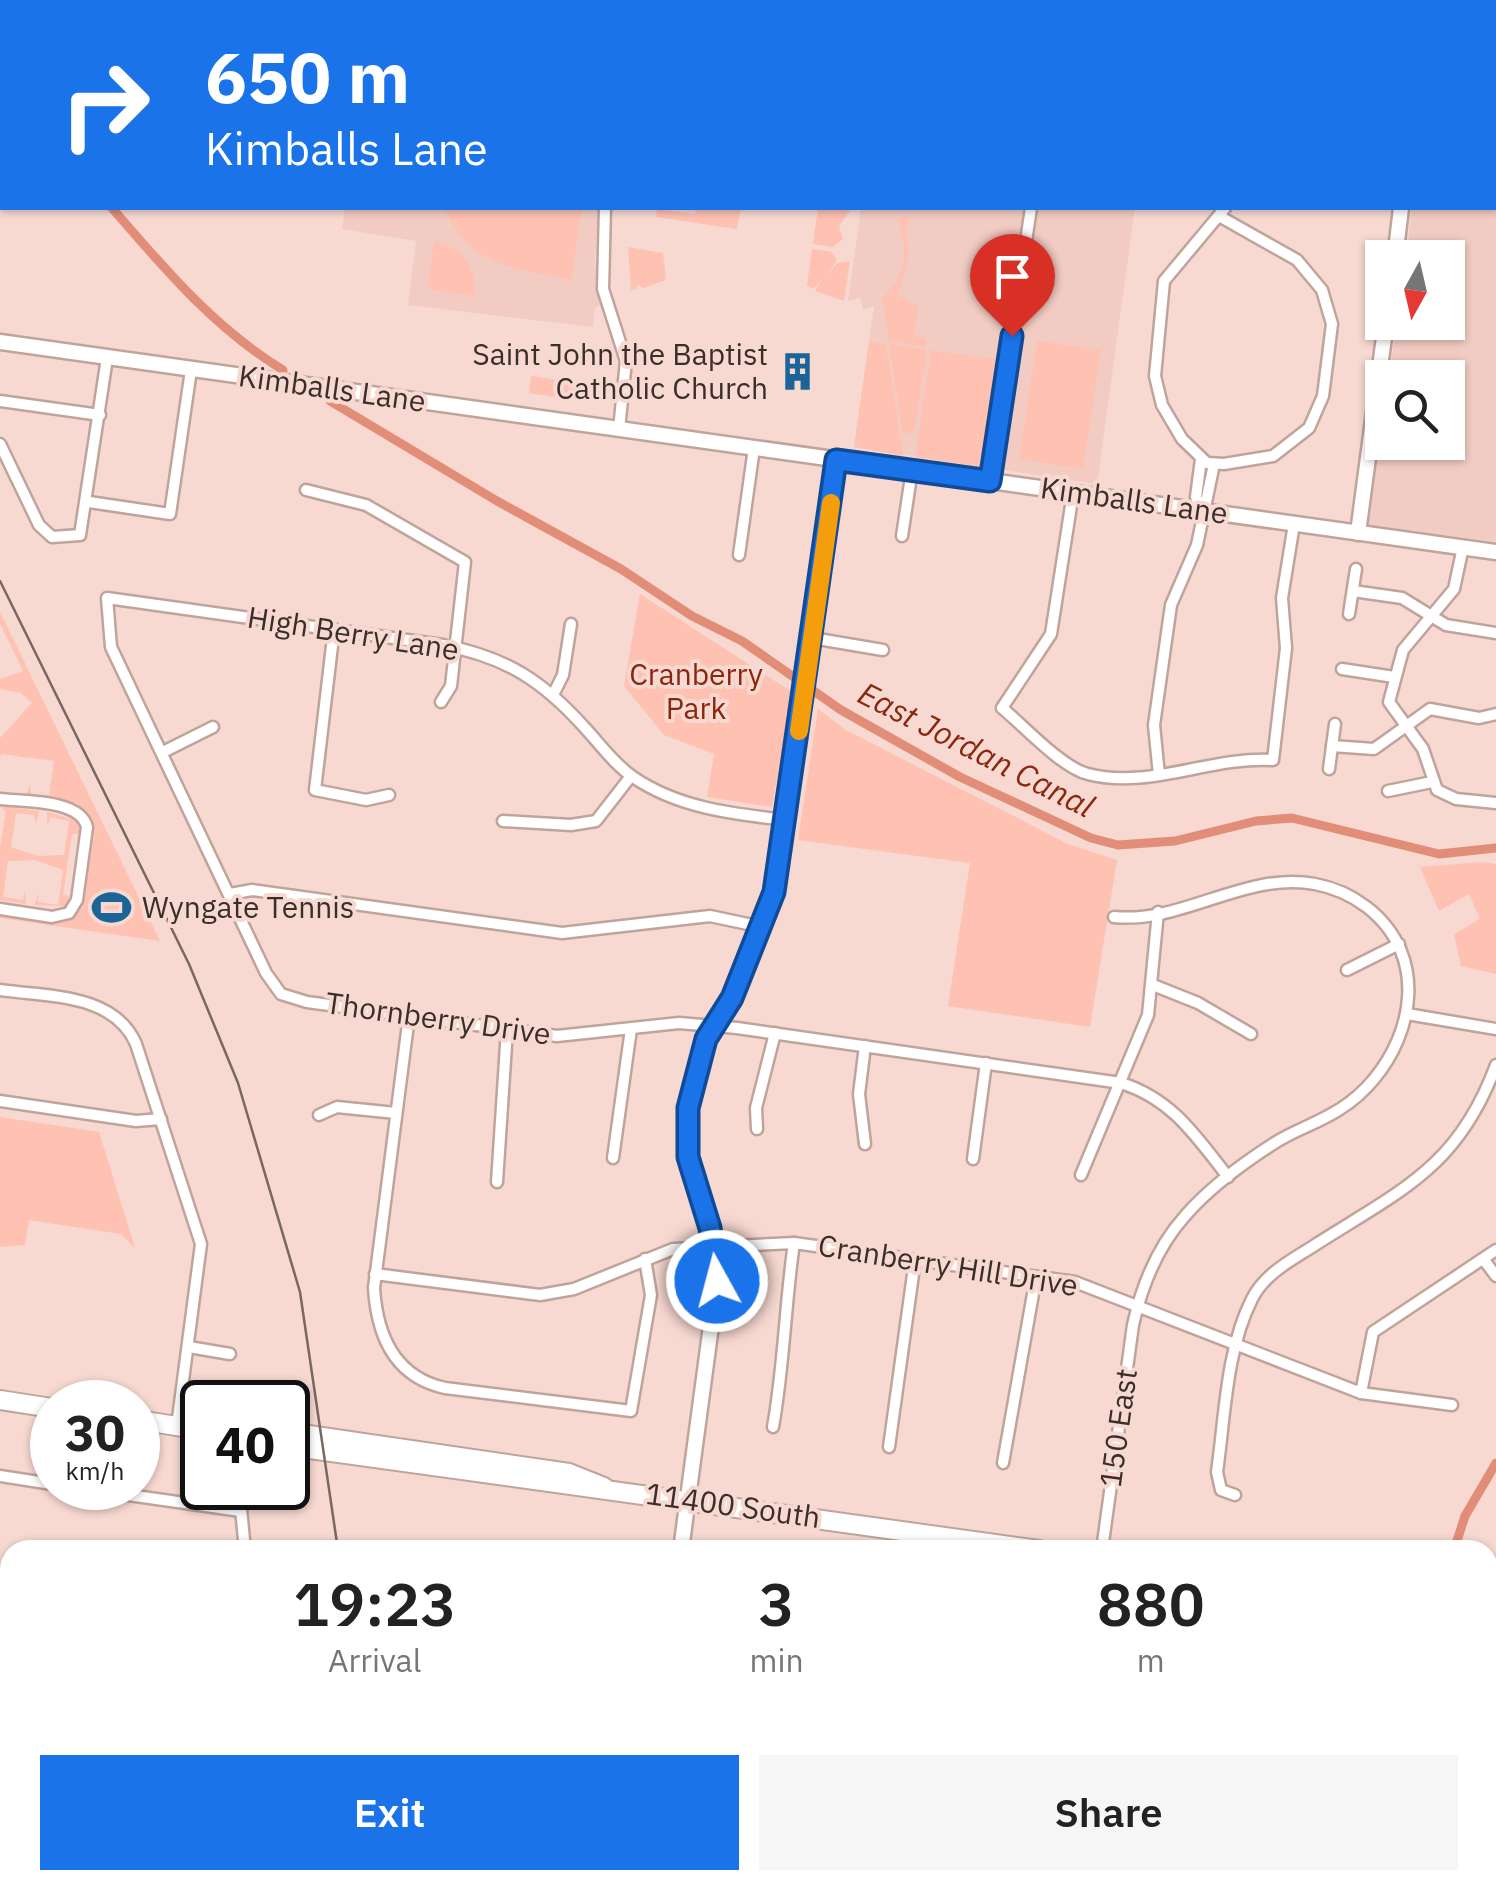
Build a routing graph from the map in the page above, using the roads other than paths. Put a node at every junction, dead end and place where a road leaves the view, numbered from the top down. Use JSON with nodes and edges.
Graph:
{"nodes":[{"id":1,"x":604,"y":210,"type":"edge"},
{"id":2,"x":1031,"y":210,"type":"edge"},
{"id":3,"x":1401,"y":210,"type":"edge"},
{"id":4,"x":1222,"y":212,"type":"edge"},
{"id":5,"x":1397,"y":240,"type":"edge"},
{"id":6,"x":1384,"y":340,"type":"edge"},
{"id":7,"x":0,"y":342,"type":"edge"},
{"id":8,"x":108,"y":358,"type":"junction"},
{"id":9,"x":191,"y":370,"type":"junction"},
{"id":10,"x":0,"y":400,"type":"edge"},
{"id":11,"x":100,"y":415,"type":"junction"},
{"id":12,"x":619,"y":430,"type":"junction"},
{"id":13,"x":0,"y":444,"type":"edge"},
{"id":14,"x":754,"y":448,"type":"junction"},
{"id":15,"x":836,"y":460,"type":"junction"},
{"id":16,"x":1208,"y":462,"type":"junction"},
{"id":17,"x":912,"y":470,"type":"junction"},
{"id":18,"x":990,"y":481,"type":"junction"},
{"id":19,"x":306,"y":490,"type":"dead end"},
{"id":20,"x":1072,"y":493,"type":"junction"},
{"id":21,"x":89,"y":502,"type":"junction"},
{"id":22,"x":1202,"y":511,"type":"junction"},
{"id":23,"x":1294,"y":524,"type":"junction"},
{"id":24,"x":1358,"y":533,"type":"junction"},
{"id":25,"x":902,"y":536,"type":"dead end"},
{"id":26,"x":1463,"y":547,"type":"junction"},
{"id":27,"x":1496,"y":552,"type":"edge"},
{"id":28,"x":739,"y":555,"type":"dead end"},
{"id":29,"x":1356,"y":569,"type":"dead end"},
{"id":30,"x":1353,"y":590,"type":"junction"},
{"id":31,"x":108,"y":598,"type":"joint"},
{"id":32,"x":1349,"y":614,"type":"dead end"},
{"id":33,"x":1431,"y":617,"type":"junction"},
{"id":34,"x":572,"y":624,"type":"dead end"},
{"id":35,"x":334,"y":629,"type":"junction"},
{"id":36,"x":1496,"y":633,"type":"edge"},
{"id":37,"x":812,"y":638,"type":"junction"},
{"id":38,"x":457,"y":648,"type":"junction"},
{"id":39,"x":883,"y":650,"type":"dead end"},
{"id":40,"x":1342,"y":669,"type":"dead end"},
{"id":41,"x":1394,"y":677,"type":"junction"},
{"id":42,"x":554,"y":693,"type":"junction"},
{"id":43,"x":442,"y":702,"type":"dead end"},
{"id":44,"x":1496,"y":714,"type":"edge"},
{"id":45,"x":1335,"y":724,"type":"dead end"},
{"id":46,"x":1405,"y":726,"type":"junction"},
{"id":47,"x":213,"y":727,"type":"dead end"},
{"id":48,"x":1332,"y":746,"type":"junction"},
{"id":49,"x":162,"y":752,"type":"junction"},
{"id":50,"x":1328,"y":768,"type":"dead end"},
{"id":51,"x":1159,"y":775,"type":"junction"},
{"id":52,"x":631,"y":776,"type":"junction"},
{"id":53,"x":1432,"y":782,"type":"junction"},
{"id":54,"x":1388,"y":791,"type":"dead end"},
{"id":55,"x":389,"y":795,"type":"dead end"},
{"id":56,"x":0,"y":799,"type":"edge"},
{"id":57,"x":1496,"y":803,"type":"edge"},
{"id":58,"x":786,"y":820,"type":"junction"},
{"id":59,"x":504,"y":821,"type":"dead end"},
{"id":60,"x":230,"y":894,"type":"junction"},
{"id":61,"x":0,"y":909,"type":"edge"},
{"id":62,"x":1158,"y":912,"type":"junction"},
{"id":63,"x":1114,"y":917,"type":"dead end"},
{"id":64,"x":762,"y":927,"type":"junction"},
{"id":65,"x":1398,"y":944,"type":"junction"},
{"id":66,"x":1348,"y":970,"type":"dead end"},
{"id":67,"x":1153,"y":985,"type":"junction"},
{"id":68,"x":0,"y":990,"type":"edge"},
{"id":69,"x":1407,"y":1014,"type":"junction"},
{"id":70,"x":409,"y":1016,"type":"junction"},
{"id":71,"x":714,"y":1026,"type":"junction"},
{"id":72,"x":631,"y":1029,"type":"junction"},
{"id":73,"x":508,"y":1030,"type":"junction"},
{"id":74,"x":1496,"y":1030,"type":"edge"},
{"id":75,"x":775,"y":1033,"type":"junction"},
{"id":76,"x":1250,"y":1034,"type":"dead end"},
{"id":77,"x":864,"y":1046,"type":"junction"},
{"id":78,"x":986,"y":1063,"type":"junction"},
{"id":79,"x":1496,"y":1065,"type":"edge"},
{"id":80,"x":1121,"y":1082,"type":"junction"},
{"id":81,"x":0,"y":1101,"type":"edge"},
{"id":82,"x":396,"y":1113,"type":"junction"},
{"id":83,"x":319,"y":1115,"type":"dead end"},
{"id":84,"x":161,"y":1119,"type":"junction"},
{"id":85,"x":757,"y":1129,"type":"dead end"},
{"id":86,"x":865,"y":1144,"type":"dead end"},
{"id":87,"x":613,"y":1158,"type":"dead end"},
{"id":88,"x":973,"y":1160,"type":"dead end"},
{"id":89,"x":1081,"y":1175,"type":"dead end"},
{"id":90,"x":1228,"y":1177,"type":"junction"},
{"id":91,"x":497,"y":1182,"type":"dead end"},
{"id":92,"x":794,"y":1242,"type":"junction"},
{"id":93,"x":714,"y":1246,"type":"junction"},
{"id":94,"x":1496,"y":1250,"type":"edge"},
{"id":95,"x":645,"y":1259,"type":"junction"},
{"id":96,"x":914,"y":1260,"type":"junction"},
{"id":97,"x":1484,"y":1260,"type":"junction"},
{"id":98,"x":375,"y":1274,"type":"junction"},
{"id":99,"x":1036,"y":1276,"type":"junction"},
{"id":100,"x":1496,"y":1276,"type":"edge"},
{"id":101,"x":1138,"y":1306,"type":"junction"},
{"id":102,"x":1235,"y":1344,"type":"junction"},
{"id":103,"x":189,"y":1348,"type":"junction"},
{"id":104,"x":230,"y":1354,"type":"dead end"},
{"id":105,"x":1361,"y":1393,"type":"junction"},
{"id":106,"x":0,"y":1400,"type":"edge"},
{"id":107,"x":1452,"y":1404,"type":"dead end"},
{"id":108,"x":30,"y":1405,"type":"edge"},
{"id":109,"x":160,"y":1423,"type":"edge"},
{"id":110,"x":177,"y":1426,"type":"junction"},
{"id":111,"x":180,"y":1426,"type":"edge"},
{"id":112,"x":773,"y":1426,"type":"dead end"},
{"id":113,"x":310,"y":1435,"type":"edge"},
{"id":114,"x":889,"y":1446,"type":"dead end"},
{"id":115,"x":310,"y":1449,"type":"edge"},
{"id":116,"x":1004,"y":1463,"type":"dead end"},
{"id":117,"x":0,"y":1476,"type":"edge"},
{"id":118,"x":30,"y":1481,"type":"edge"},
{"id":119,"x":604,"y":1488,"type":"junction"},
{"id":120,"x":1235,"y":1495,"type":"dead end"},
{"id":121,"x":160,"y":1500,"type":"edge"},
{"id":122,"x":688,"y":1500,"type":"junction"},
{"id":123,"x":241,"y":1511,"type":"joint"},
{"id":124,"x":244,"y":1540,"type":"edge"},
{"id":125,"x":683,"y":1540,"type":"edge"},
{"id":126,"x":969,"y":1540,"type":"edge"},
{"id":127,"x":1103,"y":1540,"type":"edge"}],
"edges":[{"from":1,"to":12,"type":"street"},
{"from":2,"to":18,"type":"street"},
{"from":3,"to":5,"type":"street"},
{"from":4,"to":16,"type":"street"},
{"from":4,"to":16,"type":"street"},
{"from":6,"to":24,"type":"street"},
{"from":7,"to":8,"type":"street","name":"Kimballs Lane"},
{"from":8,"to":9,"type":"street","name":"Kimballs Lane"},
{"from":8,"to":11,"type":"street"},
{"from":9,"to":12,"type":"street","name":"Kimballs Lane"},
{"from":9,"to":21,"type":"street"},
{"from":10,"to":11,"type":"street"},
{"from":11,"to":21,"type":"street"},
{"from":12,"to":14,"type":"street","name":"Kimballs Lane"},
{"from":13,"to":21,"type":"street"},
{"from":14,"to":15,"type":"street","name":"Kimballs Lane"},
{"from":14,"to":28,"type":"street"},
{"from":15,"to":17,"type":"street","name":"Kimballs Lane"},
{"from":15,"to":37,"type":"street"},
{"from":16,"to":22,"type":"street"},
{"from":17,"to":18,"type":"street","name":"Kimballs Lane"},
{"from":17,"to":25,"type":"street"},
{"from":18,"to":20,"type":"street","name":"Kimballs Lane"},
{"from":19,"to":38,"type":"street"},
{"from":20,"to":22,"type":"street","name":"Kimballs Lane"},
{"from":20,"to":51,"type":"street"},
{"from":22,"to":23,"type":"street","name":"Kimballs Lane"},
{"from":22,"to":51,"type":"street"},
{"from":23,"to":24,"type":"street","name":"Kimballs Lane"},
{"from":23,"to":51,"type":"street"},
{"from":24,"to":26,"type":"street","name":"Kimballs Lane"},
{"from":26,"to":27,"type":"street","name":"Kimballs Lane"},
{"from":26,"to":33,"type":"street"},
{"from":29,"to":30,"type":"street"},
{"from":30,"to":32,"type":"street"},
{"from":30,"to":33,"type":"street"},
{"from":31,"to":35,"type":"street","name":"High Berry Lane"},
{"from":31,"to":49,"type":"street","name":"Thornberry Drive"},
{"from":33,"to":36,"type":"street"},
{"from":33,"to":41,"type":"street"},
{"from":34,"to":42,"type":"street"},
{"from":35,"to":38,"type":"street","name":"High Berry Lane"},
{"from":35,"to":55,"type":"street"},
{"from":37,"to":39,"type":"street"},
{"from":37,"to":58,"type":"street"},
{"from":38,"to":42,"type":"street","name":"High Berry Lane"},
{"from":38,"to":43,"type":"street"},
{"from":40,"to":41,"type":"street"},
{"from":41,"to":46,"type":"street"},
{"from":42,"to":52,"type":"street","name":"High Berry Lane"},
{"from":44,"to":46,"type":"street"},
{"from":45,"to":48,"type":"street"},
{"from":46,"to":48,"type":"street"},
{"from":46,"to":53,"type":"street"},
{"from":47,"to":49,"type":"street"},
{"from":48,"to":50,"type":"street"},
{"from":49,"to":60,"type":"street","name":"Thornberry Drive"},
{"from":52,"to":58,"type":"street","name":"High Berry Lane"},
{"from":52,"to":59,"type":"street"},
{"from":53,"to":54,"type":"street"},
{"from":53,"to":57,"type":"street"},
{"from":56,"to":61,"type":"street"},
{"from":58,"to":64,"type":"street"},
{"from":60,"to":64,"type":"street"},
{"from":60,"to":70,"type":"street","name":"Thornberry Drive"},
{"from":62,"to":63,"type":"street"},
{"from":62,"to":65,"type":"street"},
{"from":62,"to":67,"type":"street"},
{"from":64,"to":71,"type":"street"},
{"from":65,"to":66,"type":"street"},
{"from":65,"to":69,"type":"street"},
{"from":67,"to":76,"type":"street"},
{"from":67,"to":80,"type":"street"},
{"from":68,"to":84,"type":"street"},
{"from":69,"to":74,"type":"street"},
{"from":69,"to":90,"type":"street"},
{"from":70,"to":73,"type":"street","name":"Thornberry Drive"},
{"from":70,"to":82,"type":"street"},
{"from":71,"to":72,"type":"street","name":"Thornberry Drive"},
{"from":71,"to":75,"type":"street","name":"Thornberry Drive"},
{"from":71,"to":93,"type":"street"},
{"from":72,"to":73,"type":"street","name":"Thornberry Drive"},
{"from":72,"to":87,"type":"street"},
{"from":73,"to":91,"type":"street"},
{"from":75,"to":77,"type":"street","name":"Thornberry Drive"},
{"from":75,"to":85,"type":"street"},
{"from":77,"to":78,"type":"street","name":"Thornberry Drive"},
{"from":77,"to":86,"type":"street"},
{"from":78,"to":80,"type":"street","name":"Thornberry Drive"},
{"from":78,"to":88,"type":"street"},
{"from":79,"to":102,"type":"street"},
{"from":80,"to":89,"type":"street"},
{"from":80,"to":90,"type":"street","name":"Thornberry Drive"},
{"from":81,"to":84,"type":"street"},
{"from":82,"to":83,"type":"street"},
{"from":82,"to":98,"type":"street"},
{"from":84,"to":103,"type":"street"},
{"from":90,"to":101,"type":"street","name":"150 East"},
{"from":92,"to":93,"type":"street","name":"Cranberry Hill Drive"},
{"from":92,"to":96,"type":"street","name":"Cranberry Hill Drive"},
{"from":92,"to":112,"type":"street"},
{"from":93,"to":95,"type":"street","name":"Cranberry Hill Drive"},
{"from":93,"to":122,"type":"street"},
{"from":94,"to":97,"type":"street"},
{"from":95,"to":98,"type":"street","name":"Cranberry Hill Drive"},
{"from":95,"to":98,"type":"street"},
{"from":96,"to":99,"type":"street","name":"Cranberry Hill Drive"},
{"from":96,"to":114,"type":"street"},
{"from":97,"to":100,"type":"street"},
{"from":97,"to":105,"type":"street"},
{"from":99,"to":101,"type":"street","name":"Cranberry Hill Drive"},
{"from":99,"to":116,"type":"street"},
{"from":101,"to":102,"type":"street","name":"Cranberry Hill Drive"},
{"from":101,"to":127,"type":"street","name":"150 East"},
{"from":102,"to":105,"type":"street","name":"Cranberry Hill Drive"},
{"from":102,"to":120,"type":"street"},
{"from":103,"to":104,"type":"street"},
{"from":103,"to":110,"type":"street"},
{"from":105,"to":107,"type":"street","name":"Cranberry Hill Drive"},
{"from":106,"to":108,"type":"main road"},
{"from":109,"to":110,"type":"main road"},
{"from":110,"to":111,"type":"main road"},
{"from":113,"to":119,"type":"main road","name":"11400 South"},
{"from":115,"to":119,"type":"main road","name":"11400 South"},
{"from":117,"to":118,"type":"street"},
{"from":119,"to":122,"type":"main road","name":"11400 South"},
{"from":121,"to":123,"type":"street"},
{"from":122,"to":125,"type":"street"},
{"from":122,"to":126,"type":"main road","name":"11400 South"},
{"from":123,"to":124,"type":"street"}]}
